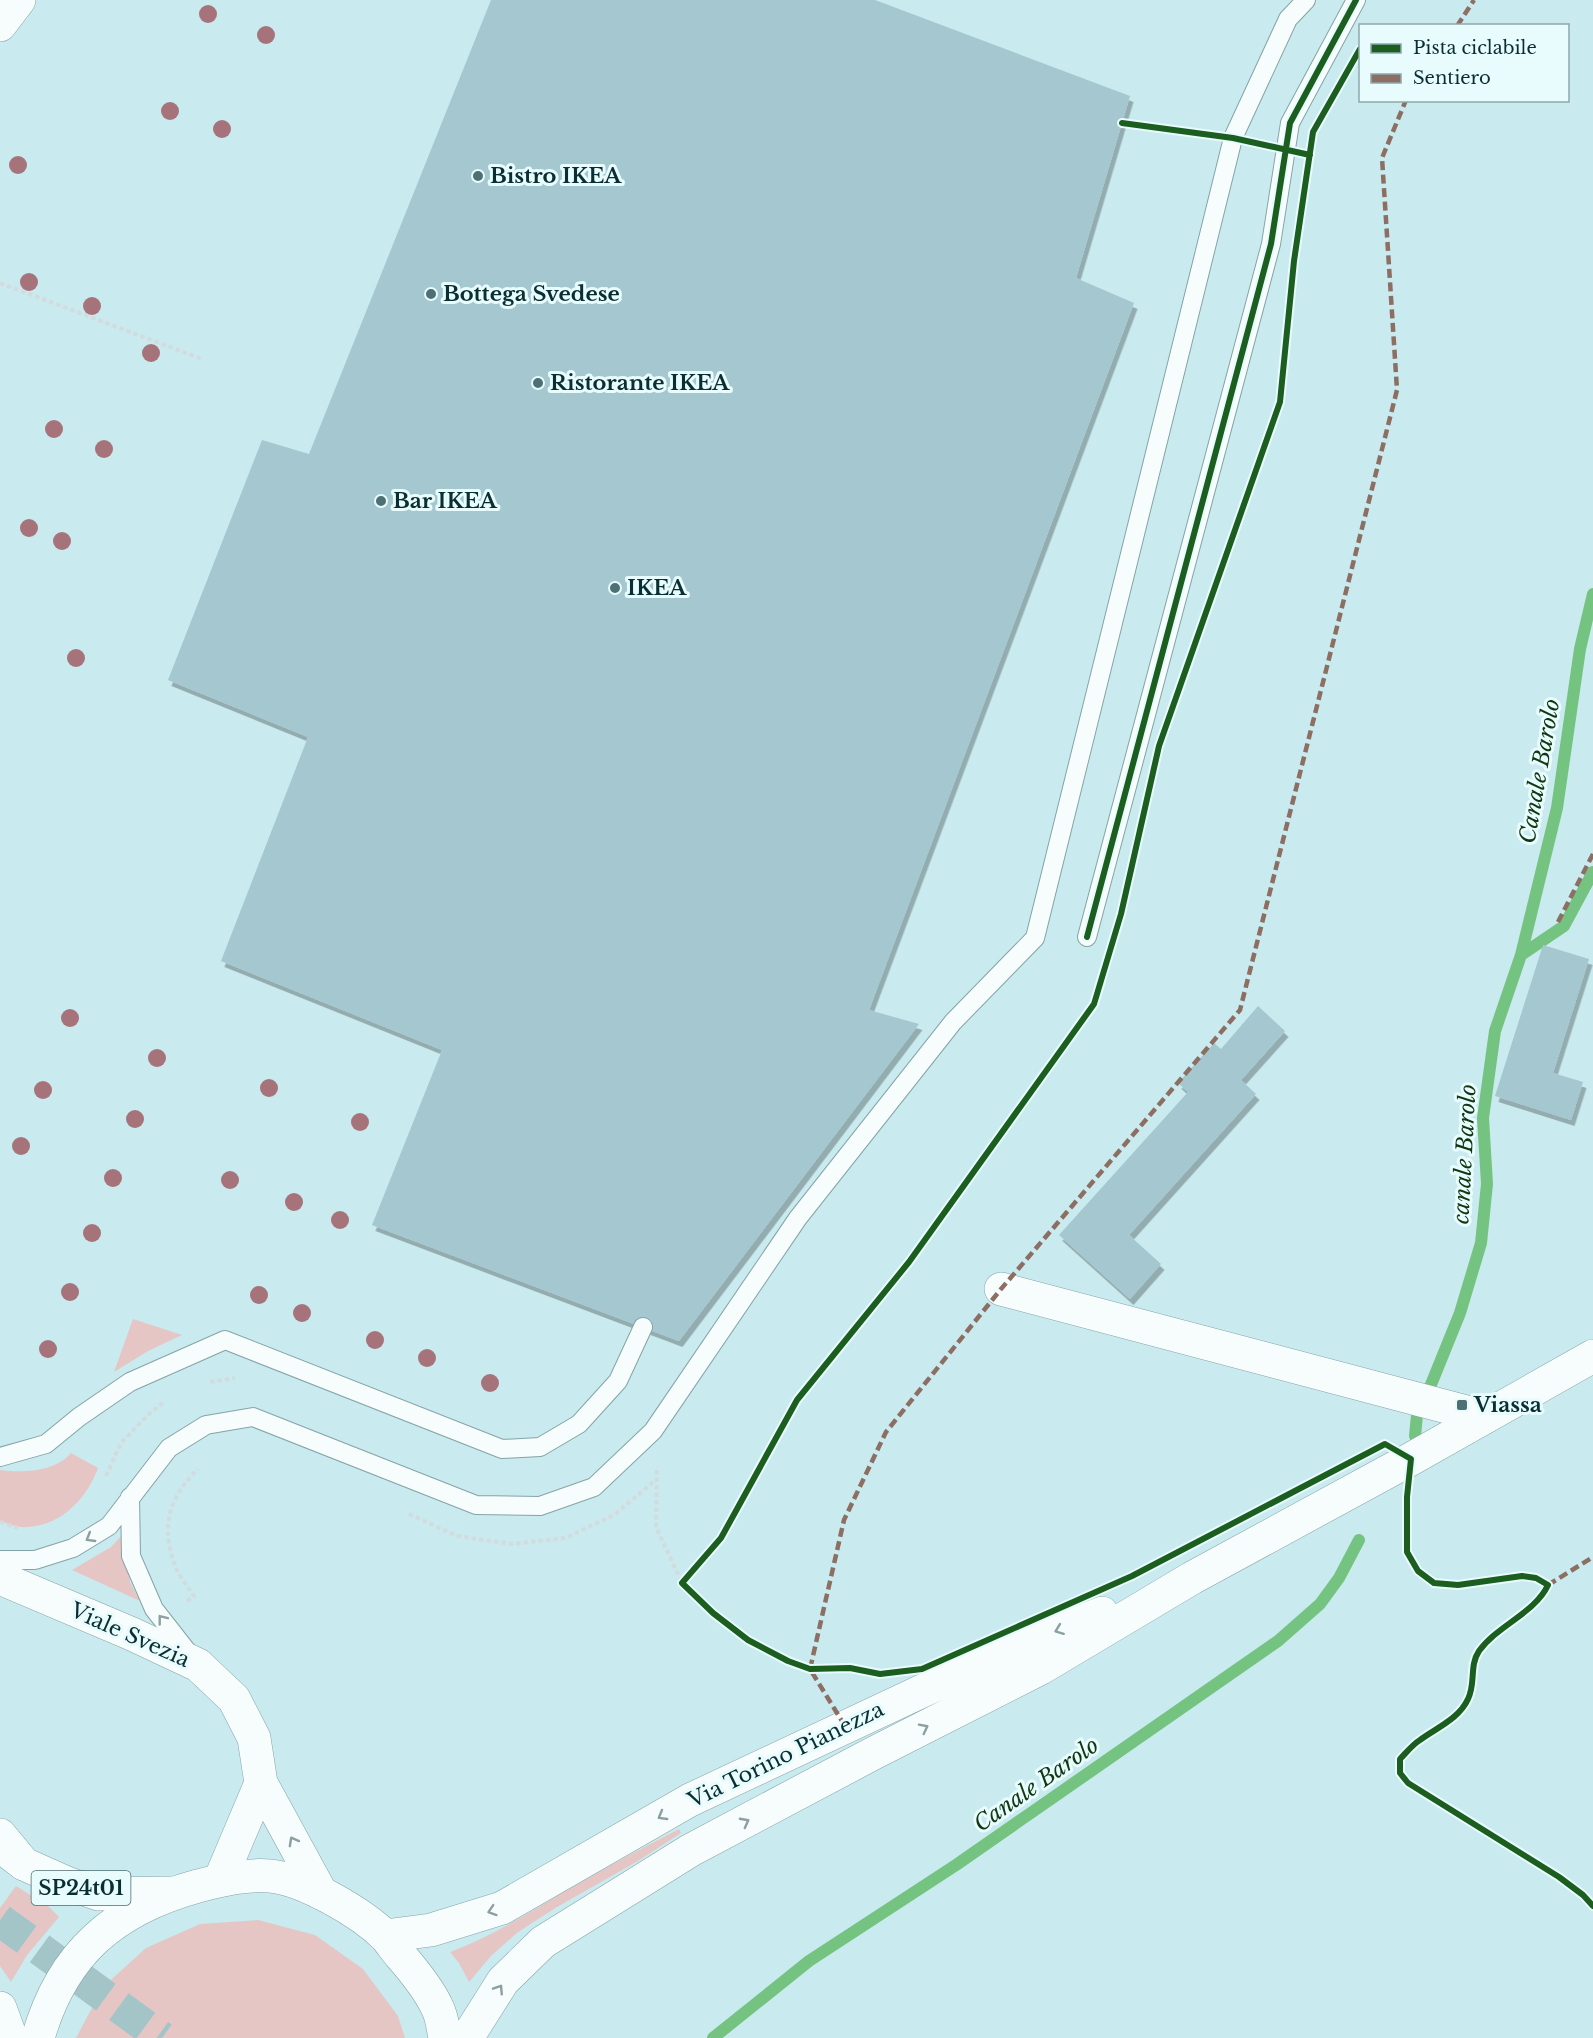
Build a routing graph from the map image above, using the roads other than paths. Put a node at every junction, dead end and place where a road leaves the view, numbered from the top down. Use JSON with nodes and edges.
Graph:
{"nodes":[{"id":1,"x":19,"y":0,"type":"edge"},
{"id":2,"x":1306,"y":0,"type":"edge"},
{"id":3,"x":1356,"y":0,"type":"edge"},
{"id":4,"x":0,"y":25,"type":"edge"},
{"id":5,"x":1087,"y":937,"type":"dead end"},
{"id":6,"x":1002,"y":1289,"type":"dead end"},
{"id":7,"x":643,"y":1328,"type":"dead end"},
{"id":8,"x":1593,"y":1356,"type":"edge"},
{"id":9,"x":1485,"y":1417,"type":"junction"},
{"id":10,"x":0,"y":1457,"type":"edge"},
{"id":11,"x":130,"y":1497,"type":"junction"},
{"id":12,"x":0,"y":1560,"type":"edge"},
{"id":13,"x":0,"y":1578,"type":"edge"},
{"id":14,"x":1192,"y":1578,"type":"junction"},
{"id":15,"x":198,"y":1665,"type":"junction"},
{"id":16,"x":261,"y":1783,"type":"junction"},
{"id":17,"x":0,"y":1835,"type":"edge"},
{"id":18,"x":12,"y":1855,"type":"edge"},
{"id":19,"x":220,"y":1880,"type":"junction"},
{"id":20,"x":173,"y":1893,"type":"junction"},
{"id":21,"x":321,"y":1893,"type":"junction"},
{"id":22,"x":385,"y":1936,"type":"junction"},
{"id":23,"x":0,"y":2008,"type":"edge"},
{"id":24,"x":11,"y":2038,"type":"edge"},
{"id":25,"x":38,"y":2038,"type":"edge"},
{"id":26,"x":445,"y":2038,"type":"edge"},
{"id":27,"x":467,"y":2038,"type":"edge"}],
"edges":[{"from":1,"to":4,"type":"main road"},
{"from":2,"to":11,"type":"lane"},
{"from":3,"to":5,"type":"lane"},
{"from":6,"to":9,"type":"main road"},
{"from":7,"to":10,"type":"lane"},
{"from":8,"to":9,"type":"main road","name":"Via Torino Pianezza"},
{"from":9,"to":14,"type":"main road","name":"Via Torino Pianezza"},
{"from":11,"to":12,"type":"lane","one_way":true},
{"from":15,"to":11,"type":"lane","one_way":true},
{"from":13,"to":15,"type":"main road","name":"Viale Svezia"},
{"from":14,"to":22,"type":"main road","name":"Via Torino Pianezza","one_way":true},
{"from":27,"to":14,"type":"main road","name":"Via Torino Pianezza","one_way":true},
{"from":15,"to":16,"type":"main road","name":"Viale Svezia"},
{"from":16,"to":19,"type":"main road"},
{"from":21,"to":16,"type":"main road","name":"Viale Svezia","one_way":true},
{"from":17,"to":18,"type":"main road"},
{"from":18,"to":20,"type":"main road","number":"SP24t01"},
{"from":19,"to":20,"type":"main road"},
{"from":19,"to":21,"type":"main road"},
{"from":20,"to":25,"type":"main road"},
{"from":21,"to":22,"type":"main road"},
{"from":22,"to":26,"type":"main road"},
{"from":23,"to":24,"type":"main road"}]}
